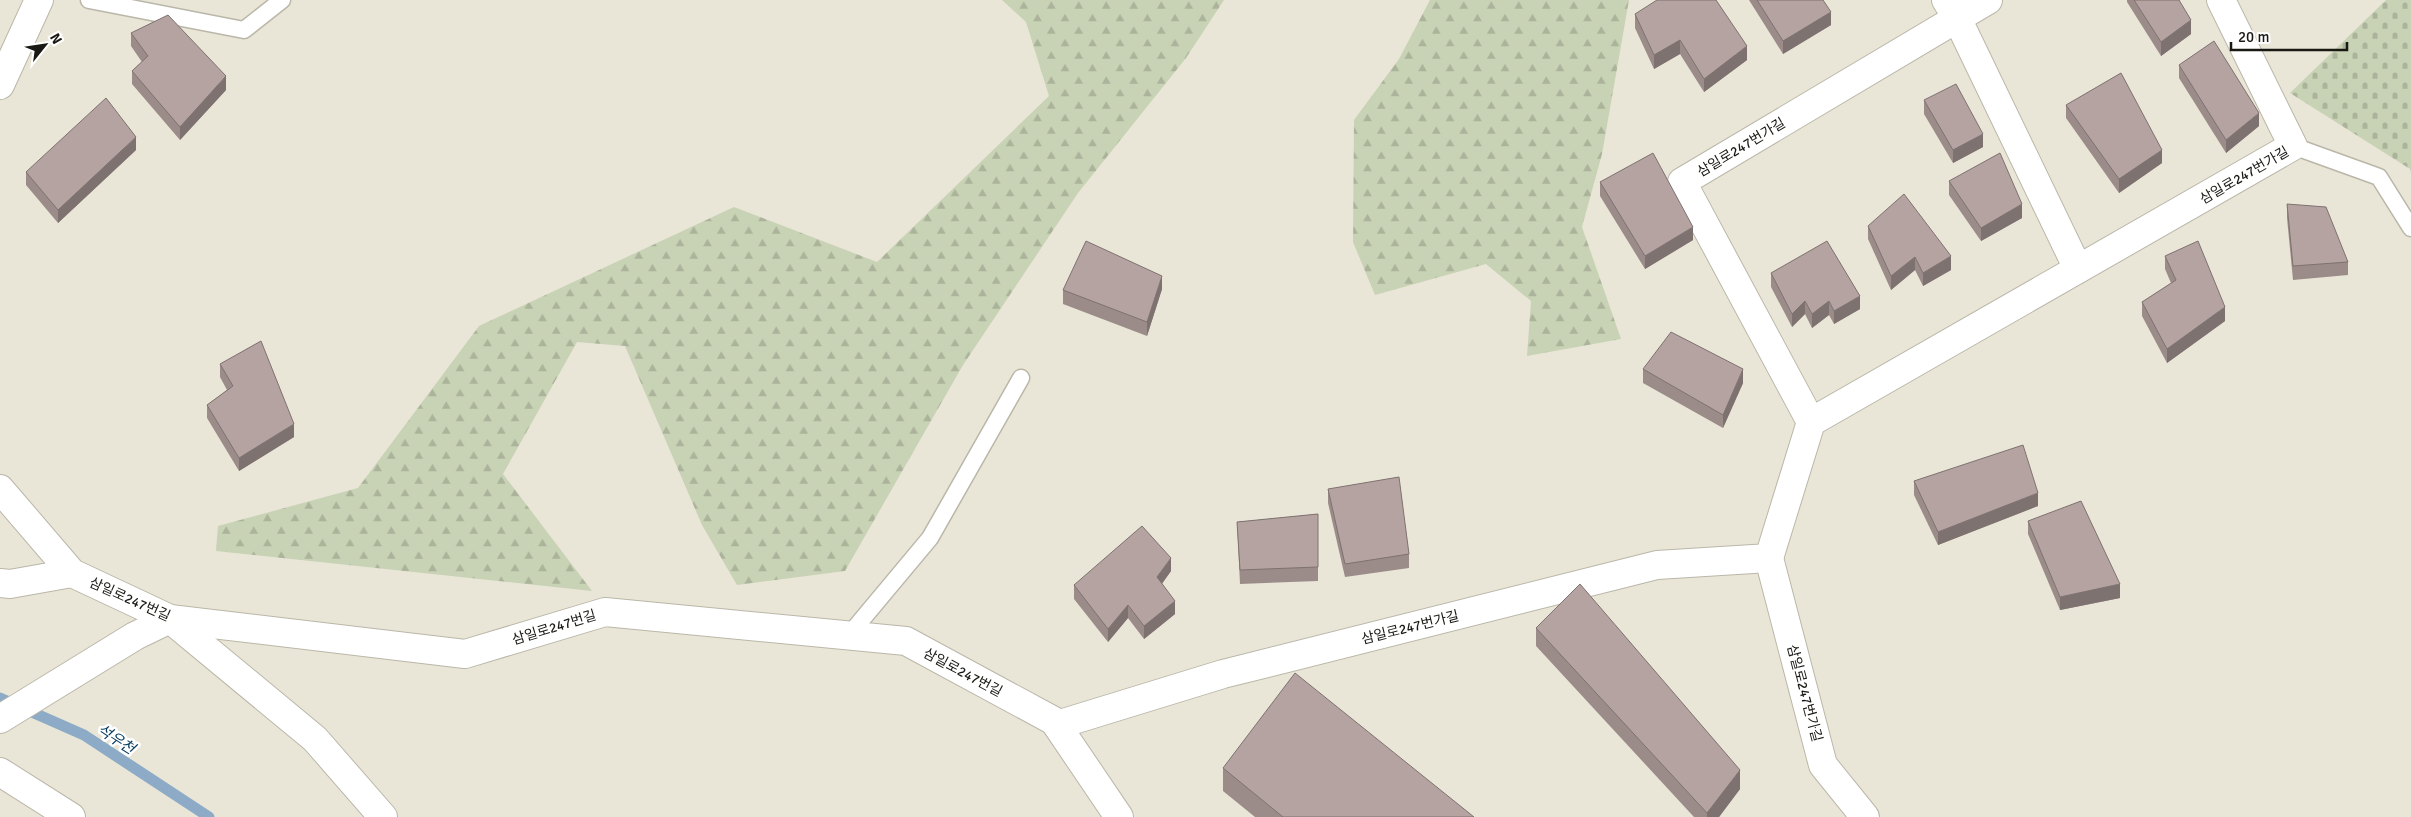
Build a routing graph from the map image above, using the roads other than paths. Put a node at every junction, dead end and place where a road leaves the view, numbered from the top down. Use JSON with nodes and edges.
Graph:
{"nodes":[{"id":1,"x":39,"y":0,"type":"edge"},
{"id":2,"x":89,"y":0,"type":"edge"},
{"id":3,"x":282,"y":0,"type":"edge"},
{"id":4,"x":1988,"y":0,"type":"edge"},
{"id":5,"x":2221,"y":0,"type":"edge"},
{"id":6,"x":1951,"y":9,"type":"edge"},
{"id":7,"x":0,"y":85,"type":"edge"},
{"id":8,"x":2293,"y":146,"type":"junction"},
{"id":9,"x":2411,"y":228,"type":"edge"},
{"id":10,"x":2078,"y":269,"type":"junction"},
{"id":11,"x":1022,"y":378,"type":"dead end"},
{"id":12,"x":1811,"y":422,"type":"junction"},
{"id":13,"x":0,"y":489,"type":"edge"},
{"id":14,"x":1769,"y":558,"type":"junction"},
{"id":15,"x":72,"y":574,"type":"junction"},
{"id":16,"x":0,"y":583,"type":"edge"},
{"id":17,"x":170,"y":619,"type":"junction"},
{"id":18,"x":849,"y":635,"type":"junction"},
{"id":19,"x":4,"y":715,"type":"edge"},
{"id":20,"x":1057,"y":724,"type":"junction"},
{"id":21,"x":0,"y":772,"type":"edge"},
{"id":22,"x":71,"y":817,"type":"edge"},
{"id":23,"x":383,"y":817,"type":"edge"},
{"id":24,"x":1119,"y":817,"type":"edge"},
{"id":25,"x":1865,"y":817,"type":"edge"}],
"edges":[{"from":1,"to":7,"type":"street"},
{"from":2,"to":3,"type":"lane"},
{"from":4,"to":6,"type":"street","name":"삼일로247번가길"},
{"from":5,"to":8,"type":"street","name":"삼일로247번가길"},
{"from":6,"to":10,"type":"street"},
{"from":6,"to":12,"type":"street","name":"삼일로247번가길"},
{"from":8,"to":9,"type":"lane"},
{"from":8,"to":10,"type":"street","name":"삼일로247번가길"},
{"from":10,"to":12,"type":"street","name":"삼일로247번가길"},
{"from":11,"to":18,"type":"lane"},
{"from":12,"to":14,"type":"street"},
{"from":13,"to":15,"type":"street","name":"삼일로247번길"},
{"from":14,"to":20,"type":"street","name":"삼일로247번가길"},
{"from":14,"to":25,"type":"street","name":"삼일로247번가길"},
{"from":15,"to":16,"type":"street"},
{"from":15,"to":17,"type":"street","name":"삼일로247번길"},
{"from":17,"to":18,"type":"street","name":"삼일로247번길"},
{"from":17,"to":19,"type":"street"},
{"from":17,"to":23,"type":"street"},
{"from":18,"to":20,"type":"street","name":"삼일로247번길"},
{"from":20,"to":24,"type":"street","name":"삼일로247번길"},
{"from":21,"to":22,"type":"street"}]}
